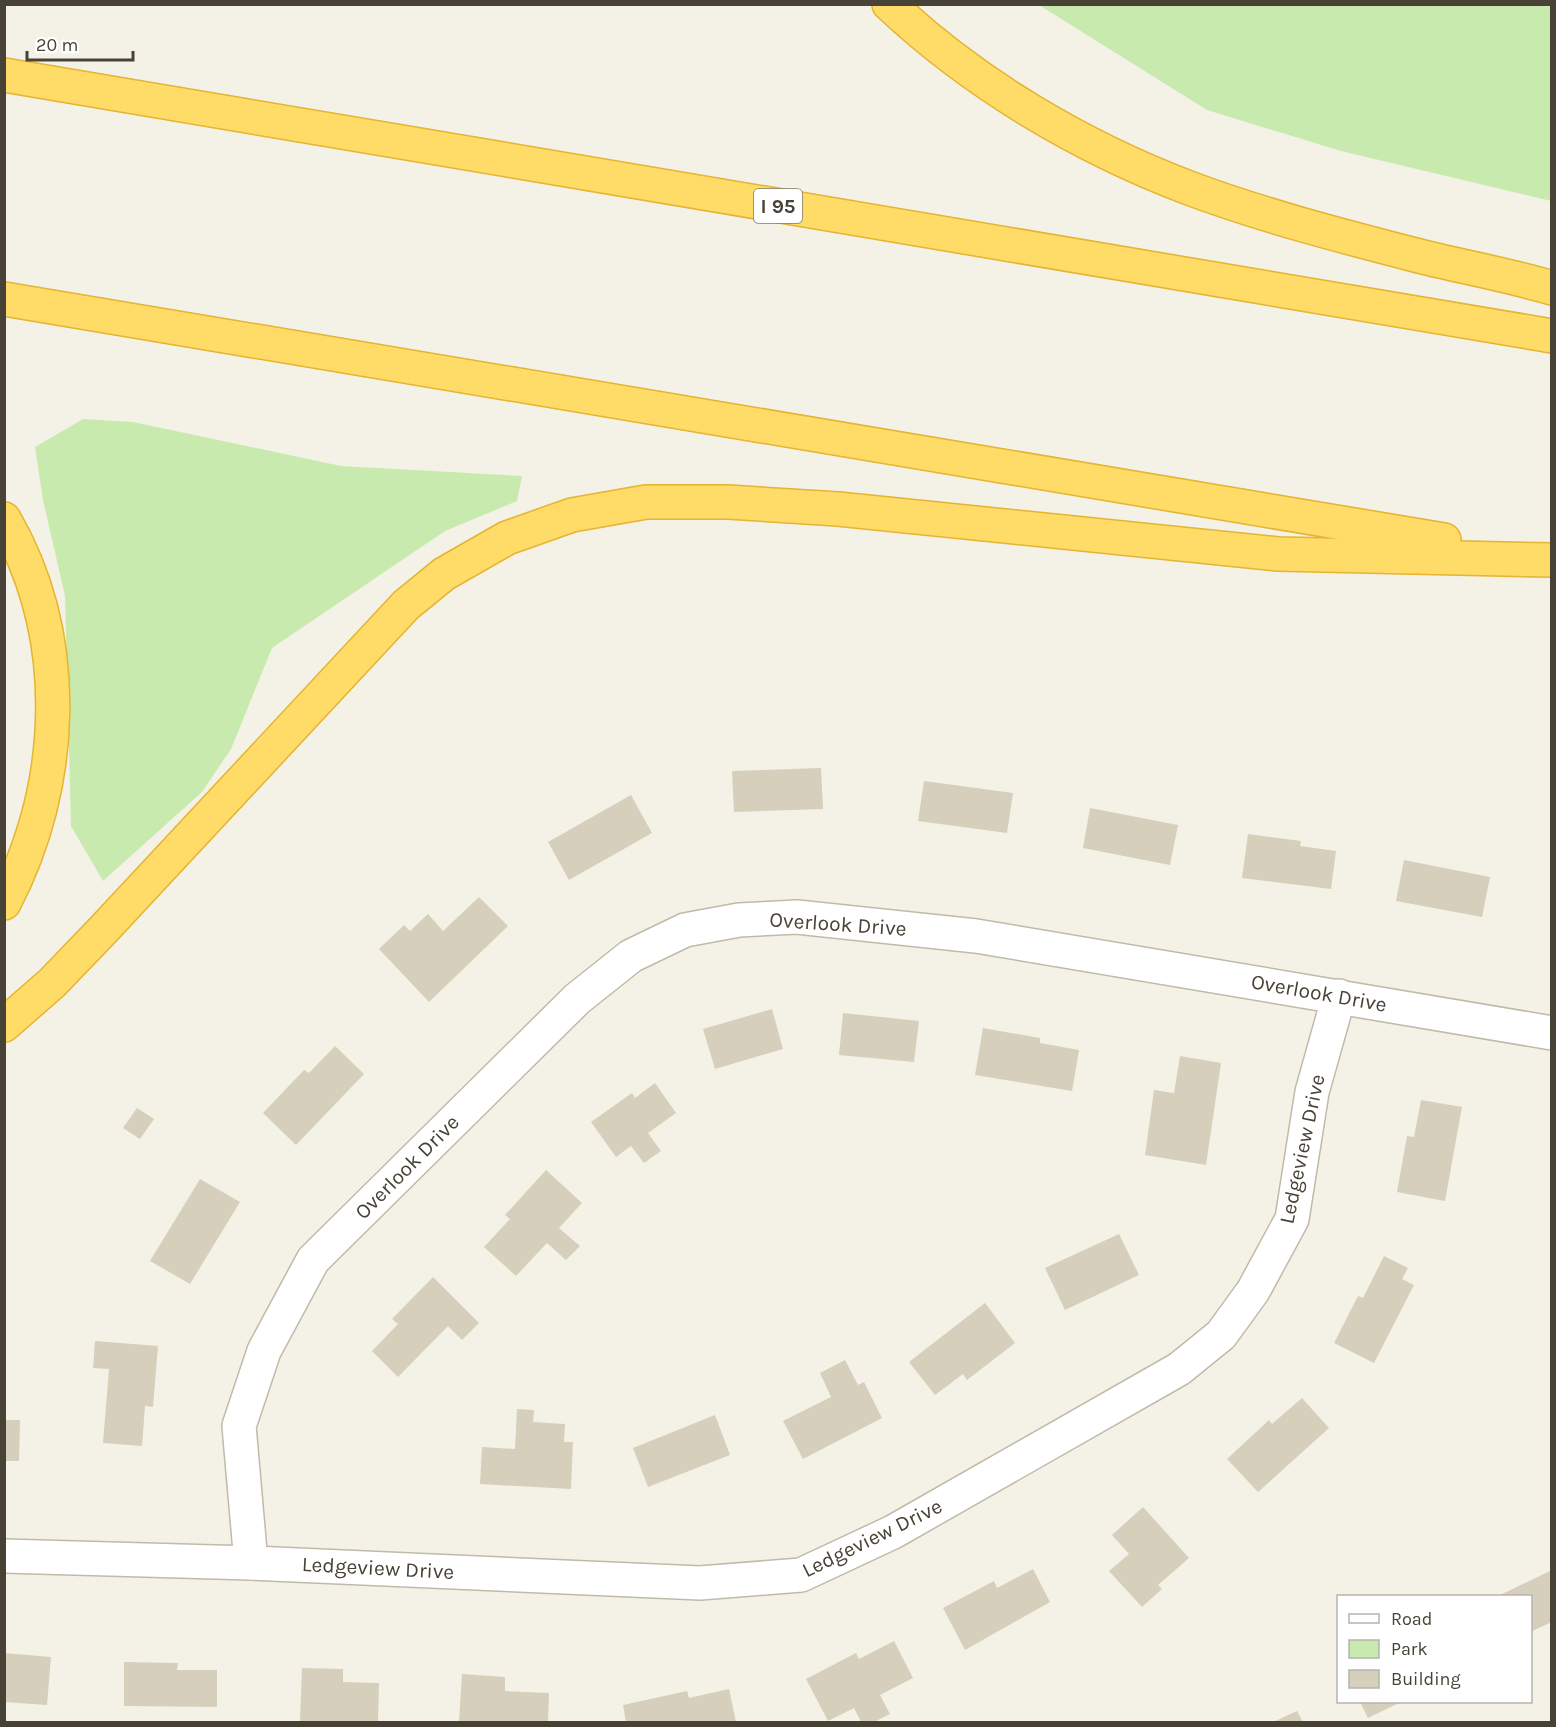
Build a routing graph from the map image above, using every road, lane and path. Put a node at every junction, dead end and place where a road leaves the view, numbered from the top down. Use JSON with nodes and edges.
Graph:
{"nodes":[{"id":1,"x":889,"y":4,"type":"edge"},
{"id":2,"x":4,"y":75,"type":"edge"},
{"id":3,"x":1551,"y":288,"type":"edge"},
{"id":4,"x":4,"y":299,"type":"edge"},
{"id":5,"x":1551,"y":336,"type":"edge"},
{"id":6,"x":4,"y":519,"type":"edge"},
{"id":7,"x":1551,"y":559,"type":"edge"},
{"id":8,"x":4,"y":903,"type":"edge"},
{"id":9,"x":1340,"y":996,"type":"junction"},
{"id":10,"x":4,"y":1025,"type":"edge"},
{"id":11,"x":1551,"y":1033,"type":"edge"},
{"id":12,"x":4,"y":1556,"type":"edge"},
{"id":13,"x":251,"y":1563,"type":"junction"}],
"edges":[{"from":1,"to":3,"type":"highway"},
{"from":2,"to":5,"type":"highway","number":"I 95"},
{"from":4,"to":7,"type":"highway"},
{"from":6,"to":8,"type":"highway"},
{"from":7,"to":10,"type":"highway"},
{"from":9,"to":11,"type":"street","name":"Overlook Drive"},
{"from":9,"to":13,"type":"street","name":"Ledgeview Drive"},
{"from":9,"to":13,"type":"street","name":"Overlook Drive"},
{"from":12,"to":13,"type":"street","name":"Ledgeview Drive"}]}
